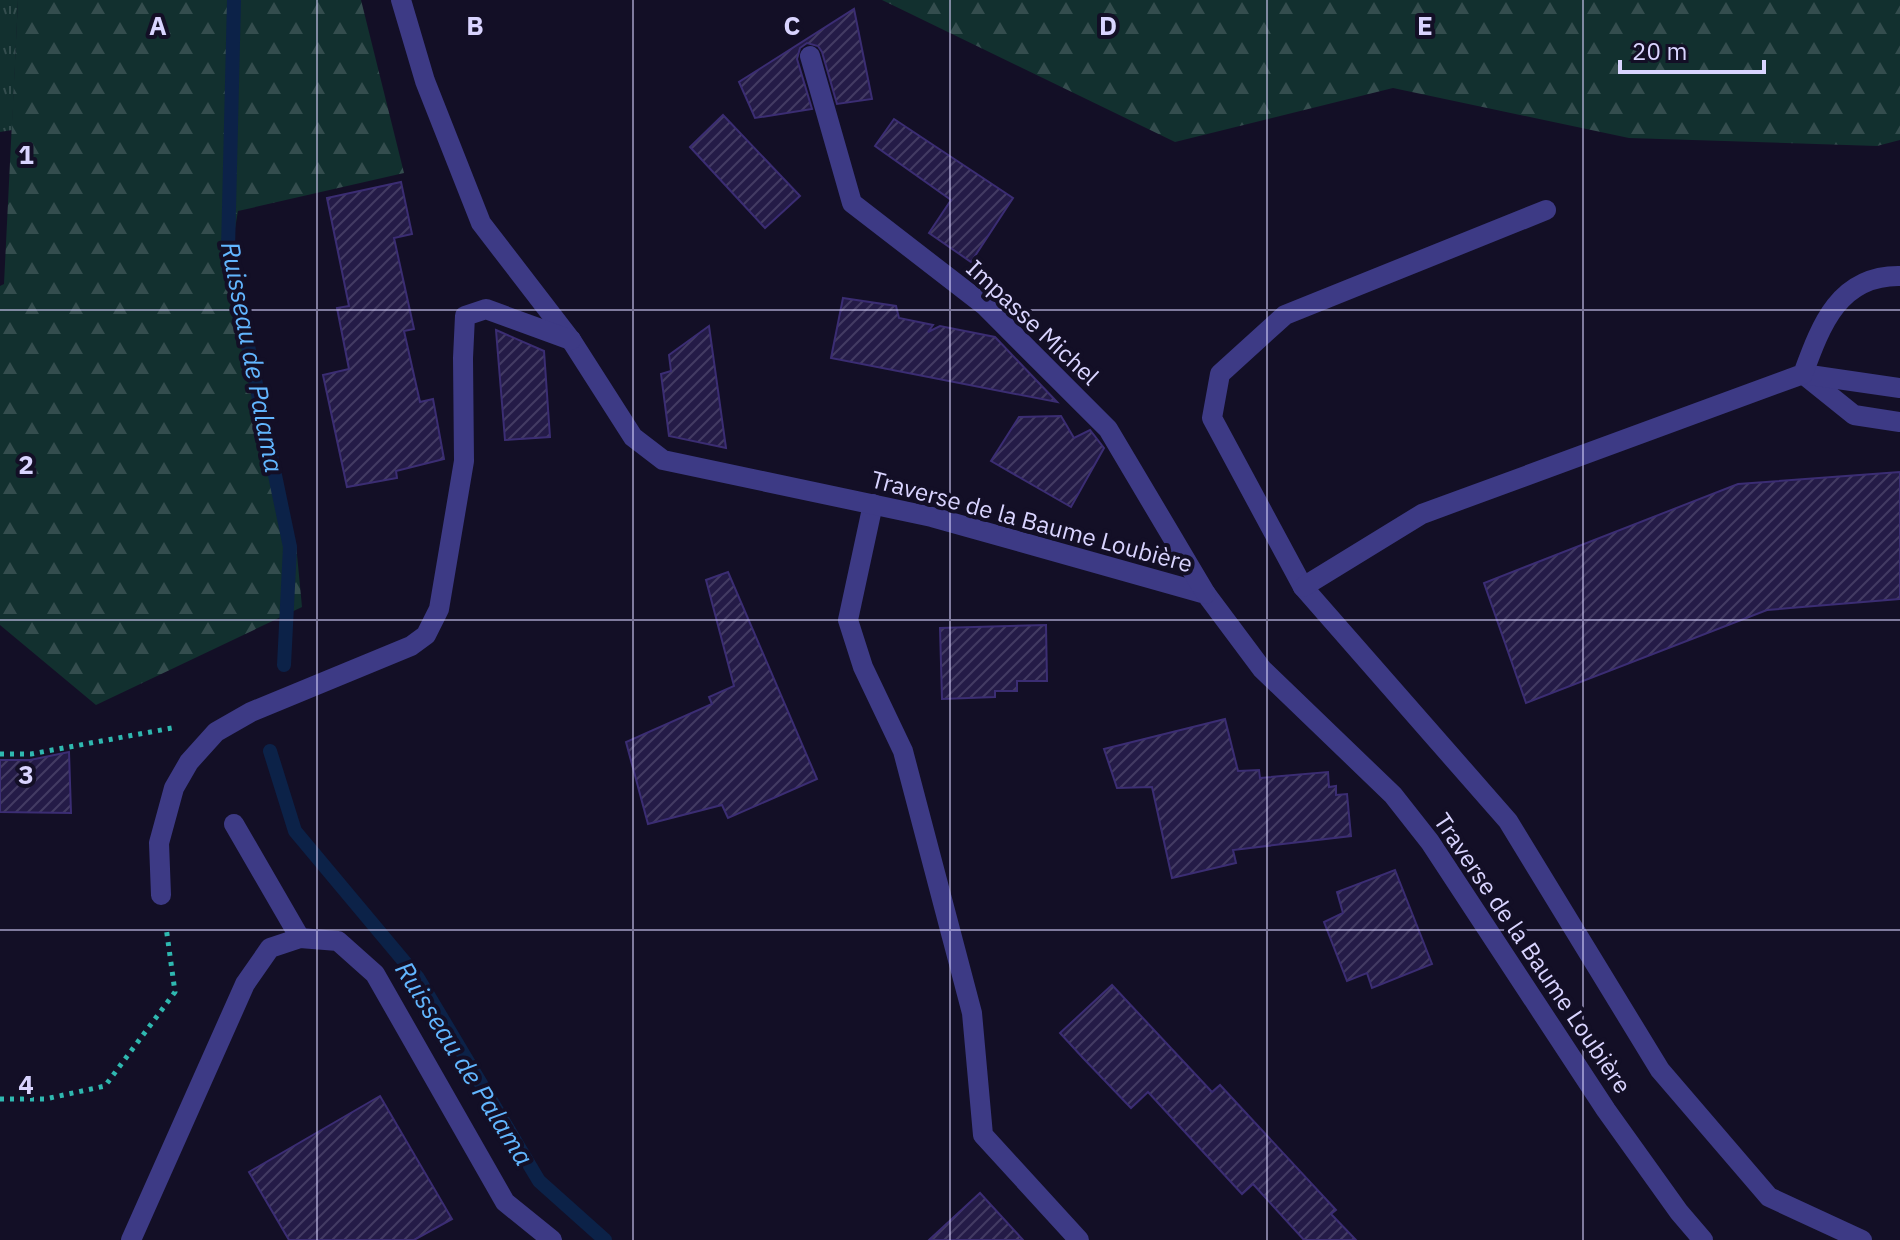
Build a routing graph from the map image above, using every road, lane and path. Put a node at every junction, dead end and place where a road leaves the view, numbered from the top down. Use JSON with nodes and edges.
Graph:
{"nodes":[{"id":1,"x":401,"y":0,"type":"edge"},
{"id":2,"x":810,"y":56,"type":"dead end"},
{"id":3,"x":1546,"y":210,"type":"dead end"},
{"id":4,"x":1900,"y":276,"type":"edge"},
{"id":5,"x":571,"y":340,"type":"junction"},
{"id":6,"x":1803,"y":374,"type":"junction"},
{"id":7,"x":1900,"y":388,"type":"edge"},
{"id":8,"x":1900,"y":422,"type":"edge"},
{"id":9,"x":873,"y":504,"type":"junction"},
{"id":10,"x":1303,"y":587,"type":"junction"},
{"id":11,"x":1206,"y":594,"type":"junction"},
{"id":12,"x":162,"y":730,"type":"dead end"},
{"id":13,"x":0,"y":754,"type":"edge"},
{"id":14,"x":234,"y":824,"type":"dead end"},
{"id":15,"x":161,"y":895,"type":"joint"},
{"id":16,"x":300,"y":938,"type":"junction"},
{"id":17,"x":0,"y":1099,"type":"edge"},
{"id":18,"x":131,"y":1240,"type":"edge"},
{"id":19,"x":552,"y":1240,"type":"edge"},
{"id":20,"x":1079,"y":1240,"type":"edge"},
{"id":21,"x":1703,"y":1240,"type":"edge"},
{"id":22,"x":1862,"y":1240,"type":"edge"}],
"edges":[{"from":1,"to":5,"type":"street","name":"Traverse de la Baume Loubière"},
{"from":2,"to":11,"type":"street","name":"Impasse Michel"},
{"from":3,"to":10,"type":"street"},
{"from":4,"to":6,"type":"street"},
{"from":5,"to":9,"type":"street","name":"Traverse de la Baume Loubière"},
{"from":5,"to":15,"type":"street"},
{"from":6,"to":7,"type":"street"},
{"from":6,"to":8,"type":"street"},
{"from":6,"to":10,"type":"street"},
{"from":9,"to":11,"type":"street","name":"Traverse de la Baume Loubière"},
{"from":9,"to":20,"type":"street"},
{"from":10,"to":22,"type":"street"},
{"from":11,"to":21,"type":"street","name":"Traverse de la Baume Loubière"},
{"from":12,"to":13,"type":"path"},
{"from":14,"to":16,"type":"street"},
{"from":15,"to":17,"type":"path"},
{"from":16,"to":18,"type":"street"},
{"from":16,"to":19,"type":"street"}]}
